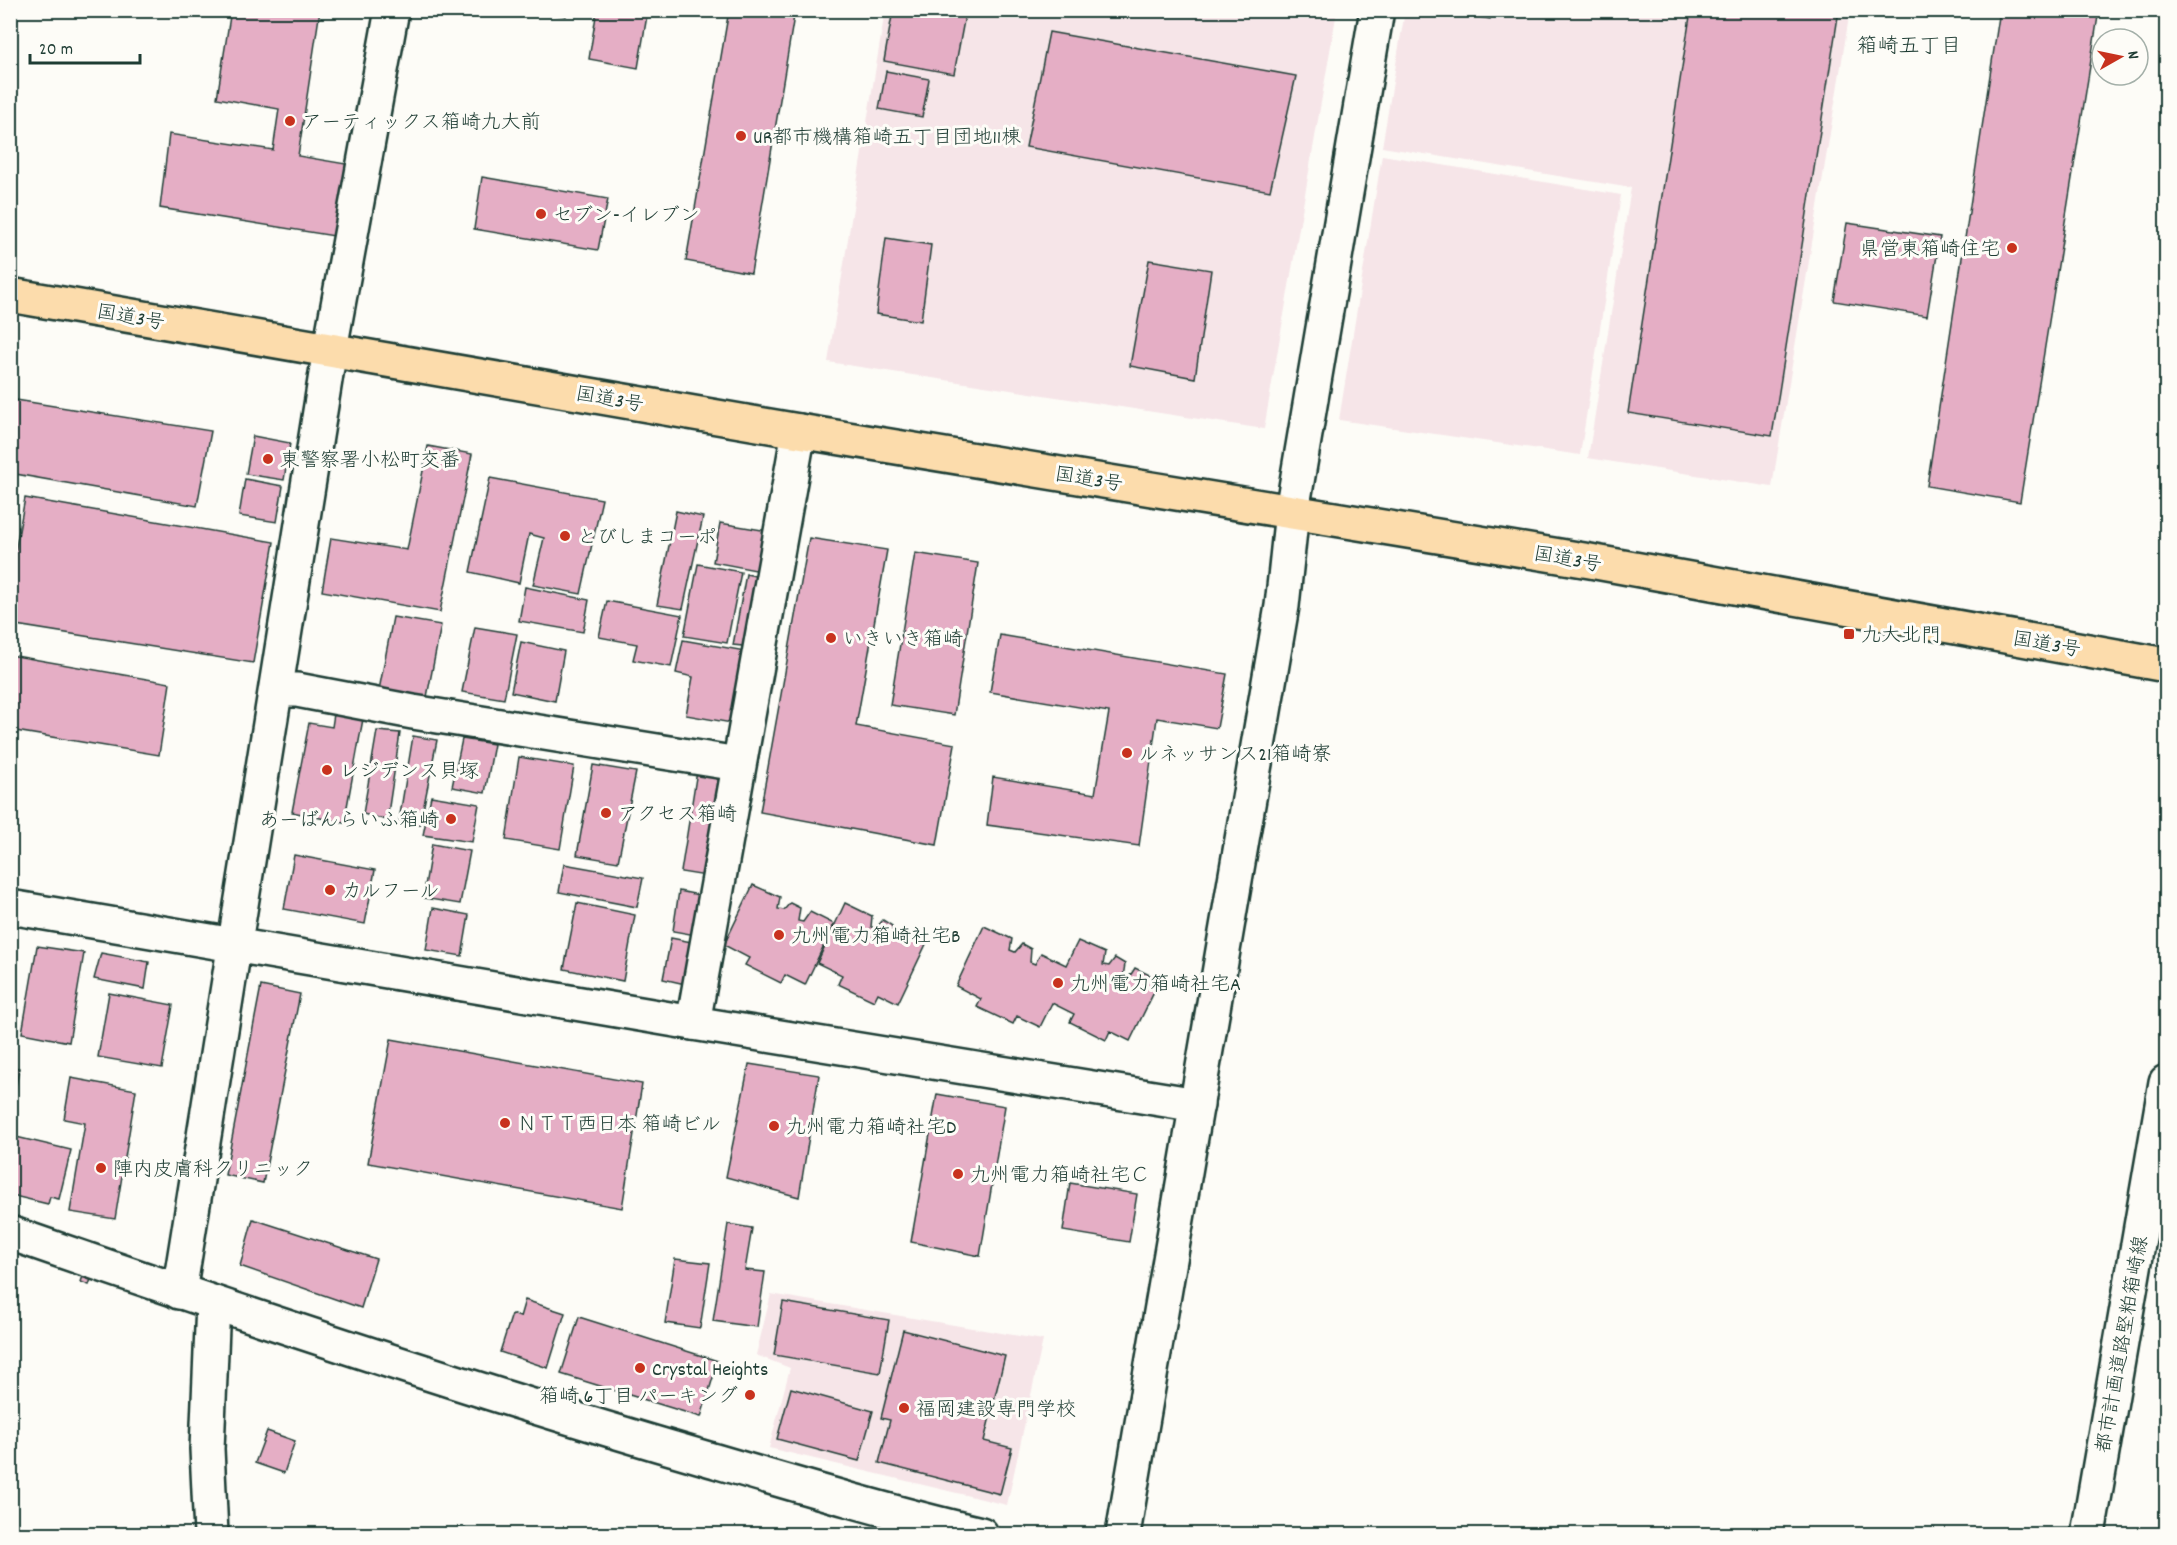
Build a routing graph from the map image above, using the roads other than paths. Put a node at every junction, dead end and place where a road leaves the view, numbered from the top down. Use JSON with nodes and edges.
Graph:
{"nodes":[{"id":1,"x":392,"y":10,"type":"edge"},
{"id":2,"x":1377,"y":10,"type":"edge"},
{"id":3,"x":10,"y":295,"type":"edge"},
{"id":4,"x":330,"y":349,"type":"junction"},
{"id":5,"x":799,"y":430,"type":"junction"},
{"id":6,"x":1292,"y":512,"type":"junction"},
{"id":7,"x":2166,"y":665,"type":"edge"},
{"id":8,"x":276,"y":690,"type":"junction"},
{"id":9,"x":738,"y":764,"type":"junction"},
{"id":10,"x":10,"y":907,"type":"edge"},
{"id":11,"x":235,"y":946,"type":"junction"},
{"id":12,"x":693,"y":1023,"type":"junction"},
{"id":13,"x":2166,"y":1082,"type":"edge"},
{"id":14,"x":1197,"y":1105,"type":"junction"},
{"id":15,"x":10,"y":1233,"type":"edge"},
{"id":16,"x":179,"y":1292,"type":"junction"},
{"id":17,"x":213,"y":1303,"type":"junction"},
{"id":18,"x":211,"y":1534,"type":"edge"},
{"id":19,"x":981,"y":1534,"type":"edge"},
{"id":20,"x":1123,"y":1534,"type":"edge"},
{"id":21,"x":2088,"y":1534,"type":"edge"}],
"edges":[{"from":1,"to":4,"type":"street"},
{"from":2,"to":6,"type":"street"},
{"from":3,"to":4,"type":"highway","name":"国道3号"},
{"from":4,"to":5,"type":"highway","name":"国道3号"},
{"from":4,"to":8,"type":"street"},
{"from":5,"to":6,"type":"highway","name":"国道3号"},
{"from":5,"to":9,"type":"street"},
{"from":6,"to":7,"type":"highway","name":"国道3号"},
{"from":6,"to":14,"type":"street"},
{"from":8,"to":9,"type":"street"},
{"from":8,"to":11,"type":"street"},
{"from":9,"to":12,"type":"street"},
{"from":10,"to":11,"type":"street"},
{"from":11,"to":12,"type":"street"},
{"from":11,"to":16,"type":"street"},
{"from":12,"to":14,"type":"street"},
{"from":13,"to":21,"type":"street","name":"都市計画道路堅粕箱崎線"},
{"from":14,"to":20,"type":"street"},
{"from":15,"to":16,"type":"street"},
{"from":16,"to":17,"type":"street"},
{"from":17,"to":18,"type":"street"},
{"from":17,"to":19,"type":"street"}]}
